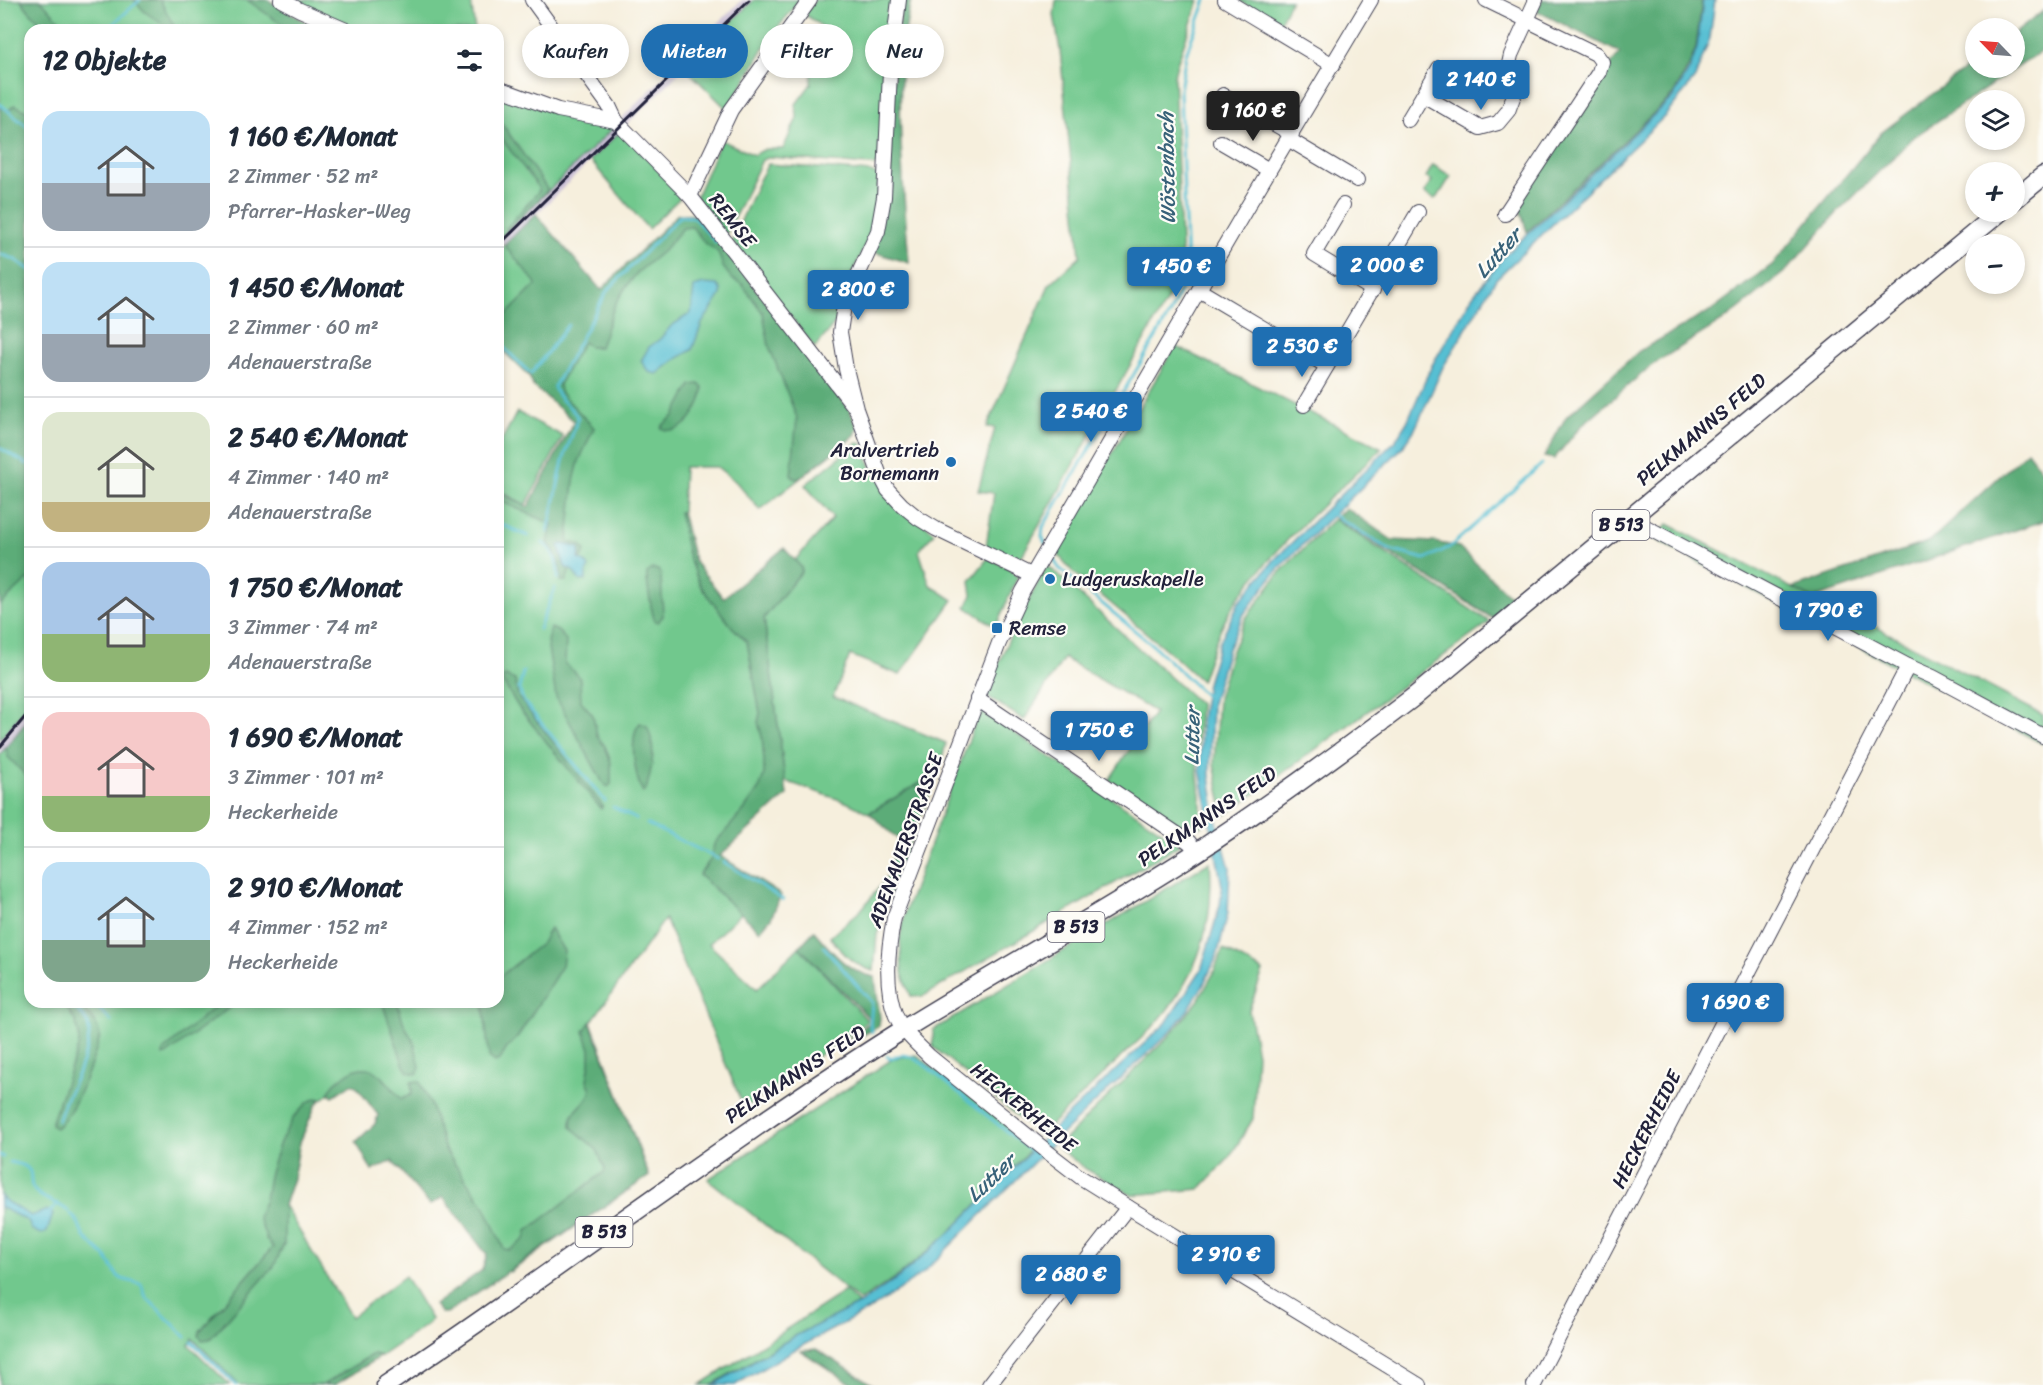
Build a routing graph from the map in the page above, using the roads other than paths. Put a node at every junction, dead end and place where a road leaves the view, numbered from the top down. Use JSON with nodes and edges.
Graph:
{"nodes":[{"id":1,"x":281,"y":0,"type":"edge"},
{"id":2,"x":532,"y":0,"type":"edge"},
{"id":3,"x":810,"y":0,"type":"edge"},
{"id":4,"x":899,"y":0,"type":"edge"},
{"id":5,"x":1225,"y":0,"type":"edge"},
{"id":6,"x":1371,"y":0,"type":"edge"},
{"id":7,"x":1486,"y":0,"type":"edge"},
{"id":8,"x":1536,"y":0,"type":"edge"},
{"id":9,"x":1527,"y":20,"type":"junction"},
{"id":10,"x":332,"y":24,"type":"edge"},
{"id":11,"x":1333,"y":65,"type":"junction"},
{"id":12,"x":1439,"y":68,"type":"dead end"},
{"id":13,"x":504,"y":90,"type":"edge"},
{"id":14,"x":1223,"y":95,"type":"dead end"},
{"id":15,"x":1423,"y":95,"type":"junction"},
{"id":16,"x":1408,"y":120,"type":"dead end"},
{"id":17,"x":616,"y":121,"type":"junction"},
{"id":18,"x":1290,"y":136,"type":"junction"},
{"id":19,"x":1221,"y":142,"type":"dead end"},
{"id":20,"x":1269,"y":170,"type":"junction"},
{"id":21,"x":2043,"y":176,"type":"edge"},
{"id":22,"x":1357,"y":180,"type":"dead end"},
{"id":23,"x":2025,"y":191,"type":"edge"},
{"id":24,"x":690,"y":196,"type":"junction"},
{"id":25,"x":1343,"y":205,"type":"dead end"},
{"id":26,"x":1418,"y":212,"type":"dead end"},
{"id":27,"x":1504,"y":214,"type":"dead end"},
{"id":28,"x":1988,"y":222,"type":"edge"},
{"id":29,"x":1199,"y":290,"type":"junction"},
{"id":30,"x":1373,"y":290,"type":"junction"},
{"id":31,"x":1327,"y":366,"type":"junction"},
{"id":32,"x":1304,"y":405,"type":"dead end"},
{"id":33,"x":856,"y":409,"type":"junction"},
{"id":34,"x":1629,"y":518,"type":"junction"},
{"id":35,"x":1031,"y":575,"type":"junction"},
{"id":36,"x":1908,"y":666,"type":"junction"},
{"id":37,"x":977,"y":699,"type":"junction"},
{"id":38,"x":2043,"y":736,"type":"edge"},
{"id":39,"x":1201,"y":849,"type":"junction"},
{"id":40,"x":904,"y":1029,"type":"junction"},
{"id":41,"x":1128,"y":1207,"type":"junction"},
{"id":42,"x":386,"y":1385,"type":"edge"},
{"id":43,"x":989,"y":1385,"type":"edge"},
{"id":44,"x":1419,"y":1385,"type":"edge"},
{"id":45,"x":1534,"y":1385,"type":"edge"}],
"edges":[{"from":1,"to":10,"type":"street"},
{"from":2,"to":17,"type":"street","name":"REMSE"},
{"from":3,"to":24,"type":"street","name":"REMSE"},
{"from":4,"to":33,"type":"street"},
{"from":5,"to":11,"type":"street"},
{"from":6,"to":11,"type":"street","name":"ADENAUERSTRASSE"},
{"from":7,"to":9,"type":"street"},
{"from":8,"to":9,"type":"street"},
{"from":9,"to":15,"type":"street"},
{"from":9,"to":27,"type":"street"},
{"from":11,"to":18,"type":"street","name":"ADENAUERSTRASSE"},
{"from":12,"to":15,"type":"street"},
{"from":13,"to":17,"type":"street"},
{"from":14,"to":18,"type":"street"},
{"from":15,"to":16,"type":"street"},
{"from":17,"to":24,"type":"street","name":"REMSE"},
{"from":18,"to":20,"type":"street","name":"ADENAUERSTRASSE"},
{"from":18,"to":22,"type":"street"},
{"from":19,"to":20,"type":"street"},
{"from":20,"to":29,"type":"street","name":"ADENAUERSTRASSE"},
{"from":21,"to":23,"type":"main road"},
{"from":24,"to":33,"type":"street","name":"REMSE"},
{"from":25,"to":30,"type":"street"},
{"from":26,"to":30,"type":"street"},
{"from":28,"to":34,"type":"main road","name":"PELKMANNS FELD","number":"B 513"},
{"from":29,"to":31,"type":"street"},
{"from":29,"to":35,"type":"street","name":"ADENAUERSTRASSE"},
{"from":30,"to":31,"type":"street"},
{"from":31,"to":32,"type":"street"},
{"from":33,"to":35,"type":"street"},
{"from":34,"to":36,"type":"street"},
{"from":34,"to":39,"type":"main road","name":"PELKMANNS FELD","number":"B 513"},
{"from":35,"to":37,"type":"street","name":"ADENAUERSTRASSE"},
{"from":36,"to":38,"type":"street"},
{"from":36,"to":45,"type":"street","name":"HECKERHEIDE"},
{"from":37,"to":39,"type":"street"},
{"from":37,"to":40,"type":"street","name":"ADENAUERSTRASSE"},
{"from":39,"to":40,"type":"main road","name":"PELKMANNS FELD","number":"B 513"},
{"from":40,"to":41,"type":"street","name":"HECKERHEIDE"},
{"from":40,"to":42,"type":"main road","name":"PELKMANNS FELD","number":"B 513"},
{"from":41,"to":43,"type":"street"},
{"from":41,"to":44,"type":"street","name":"HECKERHEIDE"}]}
